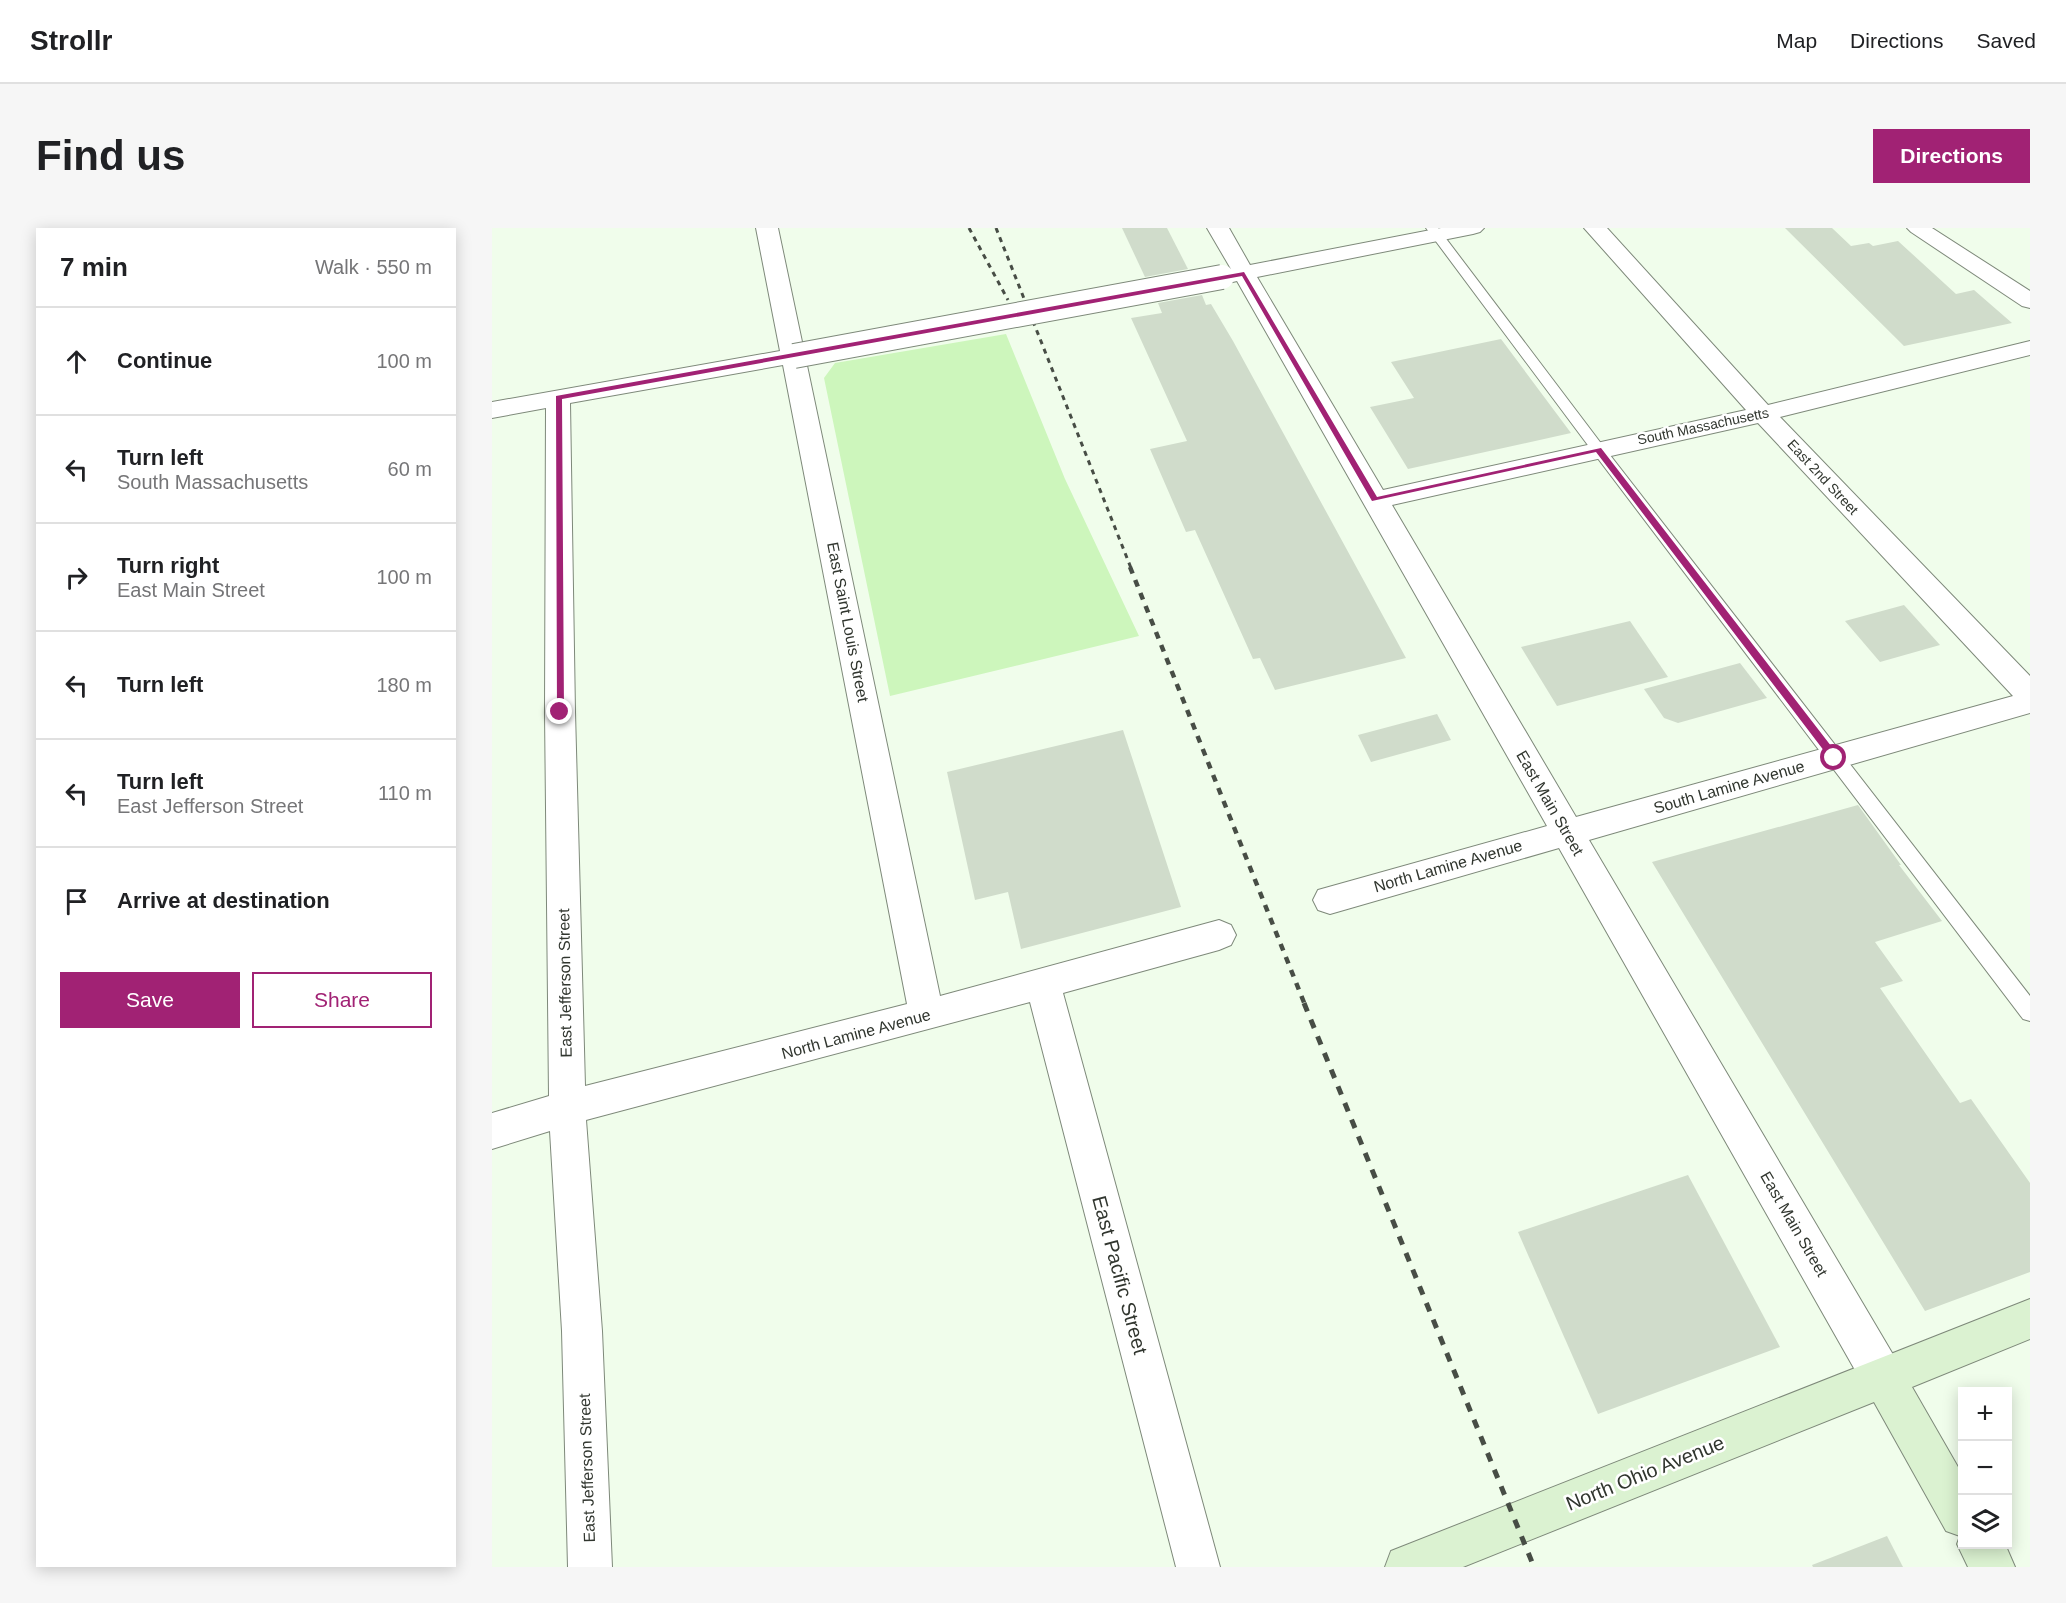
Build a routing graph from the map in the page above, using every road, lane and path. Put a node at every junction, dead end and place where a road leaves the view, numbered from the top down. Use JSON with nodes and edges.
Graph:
{"nodes":[{"id":1,"x":767,"y":228,"type":"edge"},
{"id":2,"x":1218,"y":228,"type":"edge"},
{"id":3,"x":1473,"y":228,"type":"edge"},
{"id":4,"x":1595,"y":228,"type":"edge"},
{"id":5,"x":1918,"y":228,"type":"edge"},
{"id":6,"x":1434,"y":232,"type":"edge"},
{"id":7,"x":1233,"y":275,"type":"junction"},
{"id":8,"x":2030,"y":301,"type":"edge"},
{"id":9,"x":2030,"y":348,"type":"edge"},
{"id":10,"x":794,"y":356,"type":"junction"},
{"id":11,"x":558,"y":398,"type":"junction"},
{"id":12,"x":492,"y":410,"type":"edge"},
{"id":13,"x":1763,"y":414,"type":"junction"},
{"id":14,"x":1598,"y":449,"type":"junction"},
{"id":15,"x":1375,"y":500,"type":"junction"},
{"id":16,"x":2030,"y":695,"type":"edge"},
{"id":17,"x":2030,"y":702,"type":"edge"},
{"id":18,"x":1834,"y":758,"type":"junction"},
{"id":19,"x":1567,"y":832,"type":"junction"},
{"id":20,"x":1330,"y":900,"type":"dead end"},
{"id":21,"x":1219,"y":935,"type":"dead end"},
{"id":22,"x":1043,"y":984,"type":"junction"},
{"id":23,"x":2030,"y":1012,"type":"edge"},
{"id":24,"x":927,"y":1015,"type":"junction"},
{"id":25,"x":567,"y":1108,"type":"junction"},
{"id":26,"x":492,"y":1131,"type":"edge"},
{"id":27,"x":2030,"y":1319,"type":"edge"},
{"id":28,"x":1883,"y":1378,"type":"junction"},
{"id":29,"x":1958,"y":1508,"type":"edge"},
{"id":30,"x":1982,"y":1549,"type":"edge"},
{"id":31,"x":590,"y":1567,"type":"edge"},
{"id":32,"x":1197,"y":1567,"type":"edge"},
{"id":33,"x":1407,"y":1567,"type":"edge"},
{"id":34,"x":1993,"y":1567,"type":"edge"}],
"edges":[{"from":1,"to":10,"type":"street","name":"East Saint Louis Street"},
{"from":2,"to":7,"type":"street","name":"East Main Street"},
{"from":3,"to":6,"type":"street"},
{"from":4,"to":13,"type":"street","name":"East 2nd Street"},
{"from":5,"to":8,"type":"street"},
{"from":6,"to":7,"type":"street"},
{"from":6,"to":14,"type":"lane"},
{"from":7,"to":10,"type":"street","bridge":true},
{"from":7,"to":15,"type":"street","name":"East Main Street"},
{"from":9,"to":13,"type":"street","name":"South Massachusetts"},
{"from":10,"to":11,"type":"street"},
{"from":10,"to":24,"type":"street","name":"East Saint Louis Street"},
{"from":11,"to":12,"type":"street"},
{"from":11,"to":25,"type":"street","name":"East Jefferson Street"},
{"from":13,"to":14,"type":"street","name":"South Massachusetts"},
{"from":13,"to":16,"type":"street","name":"East 2nd Street"},
{"from":14,"to":15,"type":"street","name":"South Massachusetts"},
{"from":14,"to":18,"type":"lane"},
{"from":15,"to":19,"type":"street","name":"East Main Street"},
{"from":17,"to":18,"type":"street","name":"South Lamine Avenue"},
{"from":18,"to":19,"type":"street","name":"South Lamine Avenue"},
{"from":18,"to":23,"type":"lane"},
{"from":19,"to":20,"type":"street","name":"North Lamine Avenue"},
{"from":19,"to":28,"type":"street","name":"East Main Street"},
{"from":21,"to":22,"type":"street","name":"North Lamine Avenue"},
{"from":22,"to":24,"type":"street","name":"North Lamine Avenue"},
{"from":22,"to":32,"type":"street","name":"East Pacific Street"},
{"from":24,"to":25,"type":"street","name":"North Lamine Avenue"},
{"from":25,"to":26,"type":"street","name":"North Lamine Avenue"},
{"from":25,"to":31,"type":"street","name":"East Jefferson Street"},
{"from":27,"to":28,"type":"main road","name":"North Ohio Avenue"},
{"from":28,"to":29,"type":"main road"},
{"from":28,"to":33,"type":"main road","name":"North Ohio Avenue"},
{"from":30,"to":34,"type":"main road"}]}
